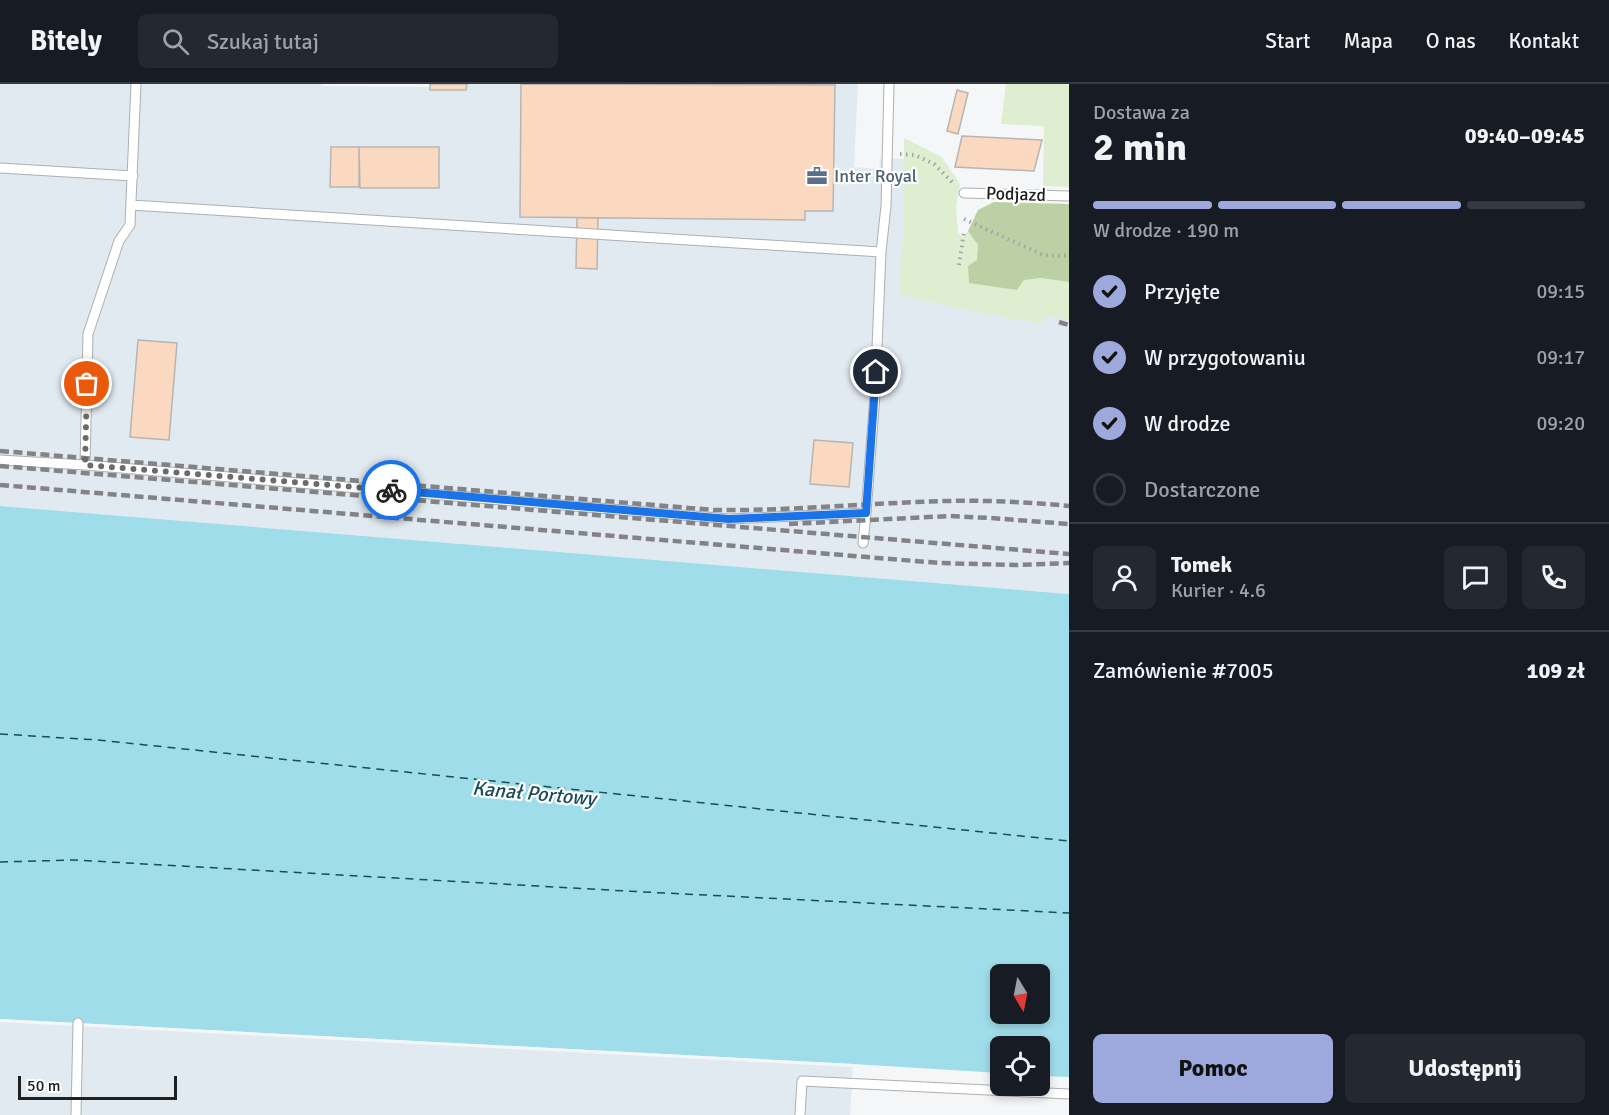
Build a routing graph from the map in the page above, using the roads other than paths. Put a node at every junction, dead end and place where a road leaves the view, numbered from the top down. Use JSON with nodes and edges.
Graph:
{"nodes":[{"id":1,"x":136,"y":84,"type":"edge"},
{"id":2,"x":889,"y":84,"type":"edge"},
{"id":3,"x":0,"y":168,"type":"edge"},
{"id":4,"x":133,"y":176,"type":"junction"},
{"id":5,"x":964,"y":192,"type":"road end"},
{"id":6,"x":1069,"y":196,"type":"edge"},
{"id":7,"x":131,"y":205,"type":"junction"},
{"id":8,"x":881,"y":252,"type":"junction"},
{"id":9,"x":0,"y":460,"type":"edge"},
{"id":10,"x":85,"y":465,"type":"junction"},
{"id":11,"x":866,"y":513,"type":"junction"},
{"id":12,"x":863,"y":543,"type":"dead end"},
{"id":13,"x":78,"y":1023,"type":"dead end"},
{"id":14,"x":1069,"y":1094,"type":"edge"},
{"id":15,"x":76,"y":1115,"type":"edge"},
{"id":16,"x":800,"y":1115,"type":"edge"}],
"edges":[{"from":1,"to":4,"type":"lane"},
{"from":2,"to":8,"type":"lane"},
{"from":3,"to":4,"type":"lane"},
{"from":4,"to":7,"type":"lane"},
{"from":5,"to":6,"type":"lane","name":"Podjazd"},
{"from":7,"to":8,"type":"lane"},
{"from":7,"to":10,"type":"lane"},
{"from":8,"to":11,"type":"lane"},
{"from":9,"to":10,"type":"lane"},
{"from":10,"to":11,"type":"lane"},
{"from":11,"to":12,"type":"lane"},
{"from":13,"to":15,"type":"lane"},
{"from":14,"to":16,"type":"lane"}]}
